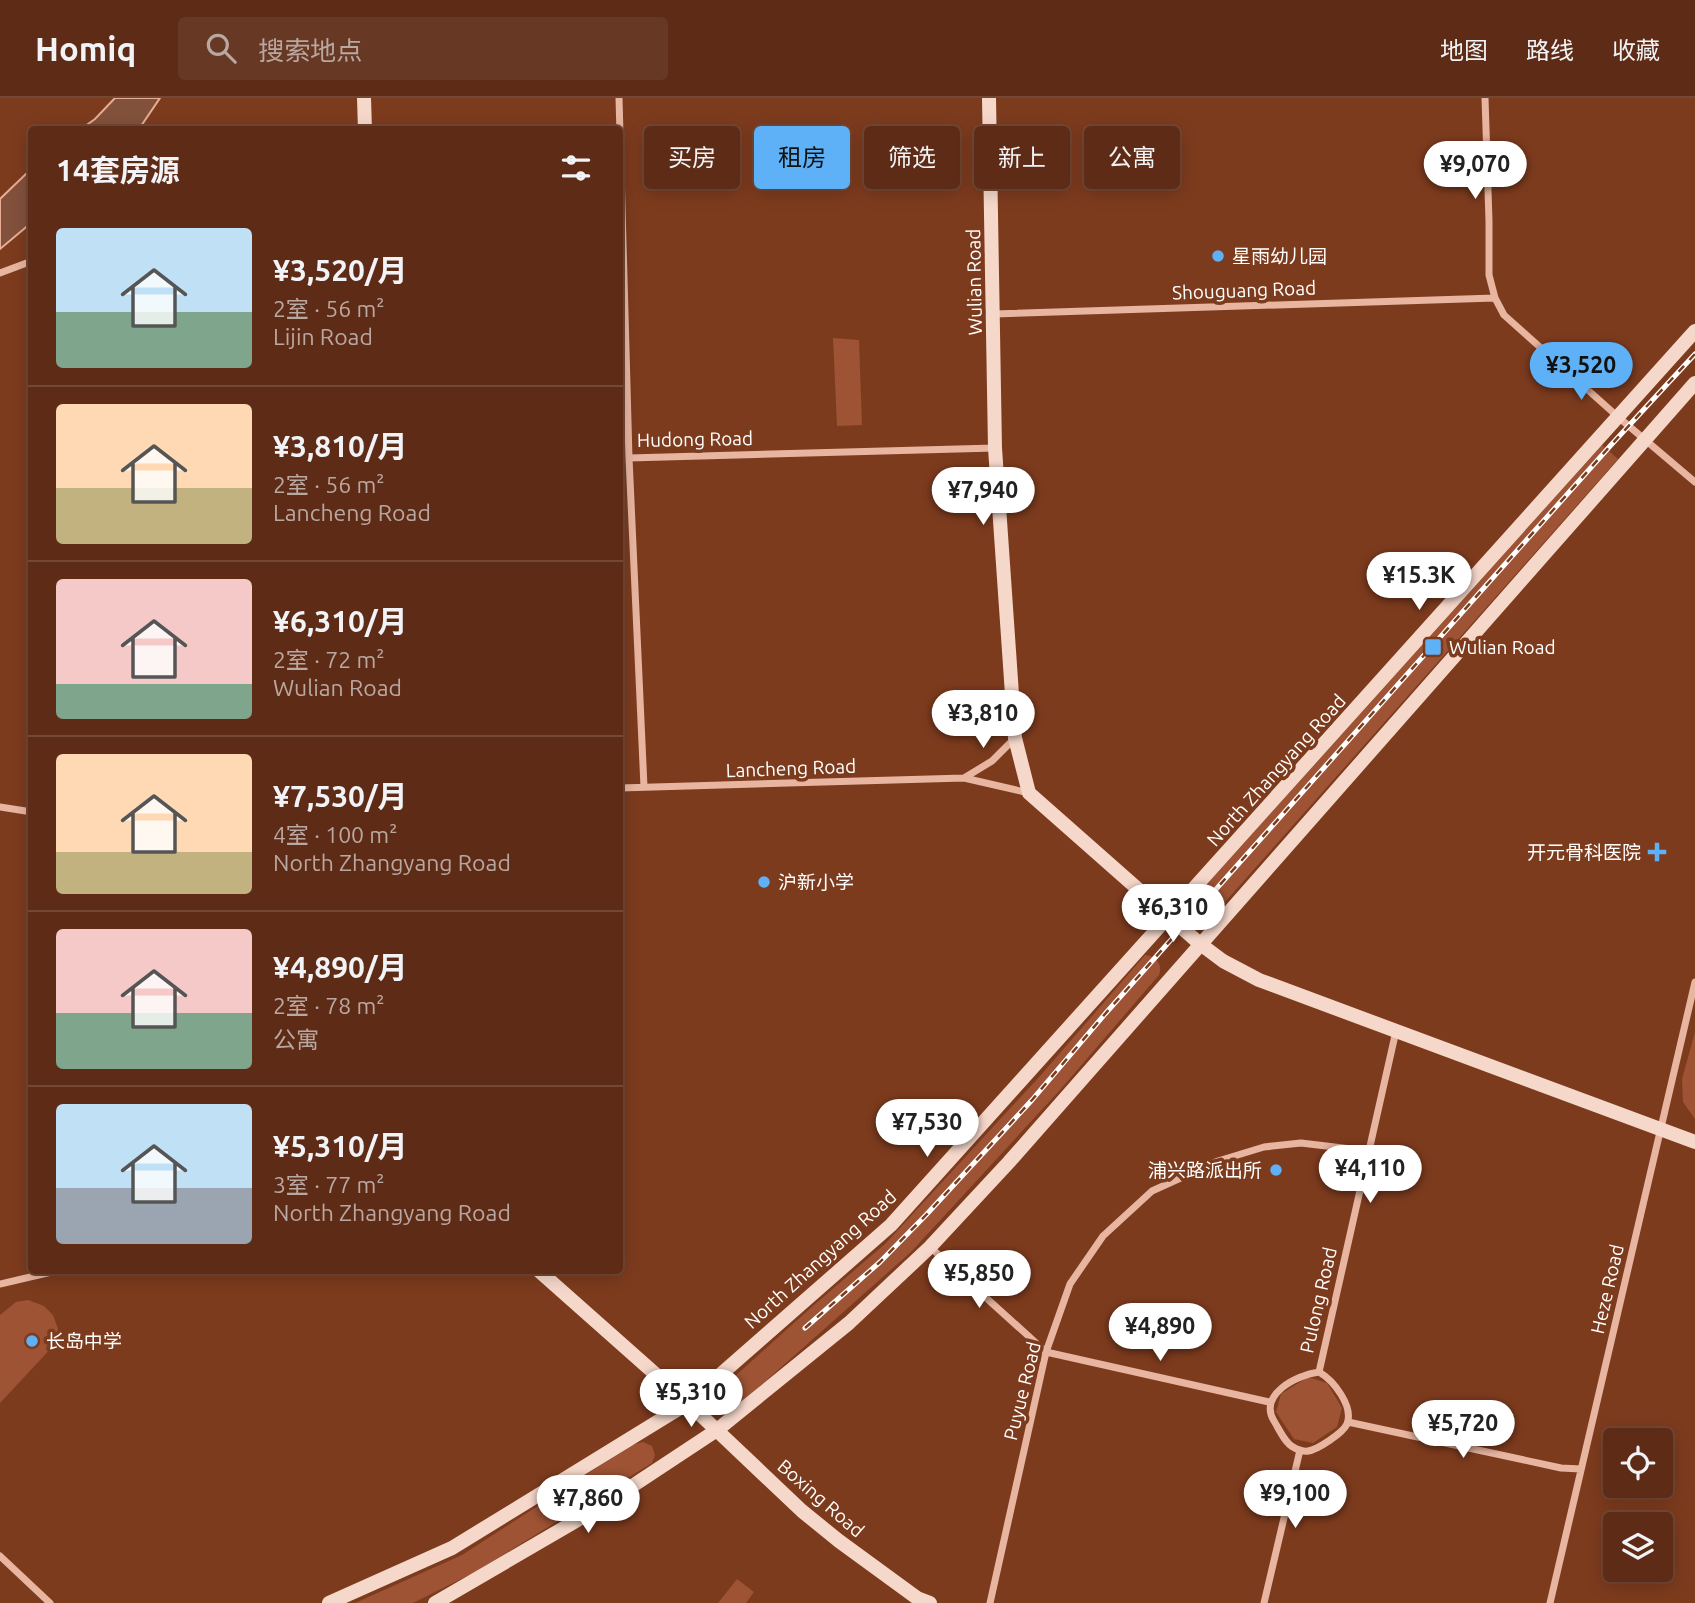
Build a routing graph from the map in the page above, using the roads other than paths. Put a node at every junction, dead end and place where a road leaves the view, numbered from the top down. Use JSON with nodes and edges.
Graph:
{"nodes":[{"id":1,"x":364,"y":98,"type":"edge"},
{"id":2,"x":620,"y":98,"type":"edge"},
{"id":3,"x":989,"y":98,"type":"edge"},
{"id":4,"x":1485,"y":98,"type":"edge"},
{"id":5,"x":365,"y":126,"type":"edge"},
{"id":6,"x":621,"y":126,"type":"edge"},
{"id":7,"x":623,"y":218,"type":"edge"},
{"id":8,"x":28,"y":262,"type":"edge"},
{"id":9,"x":0,"y":273,"type":"edge"},
{"id":10,"x":1495,"y":298,"type":"junction"},
{"id":11,"x":994,"y":314,"type":"junction"},
{"id":12,"x":1695,"y":331,"type":"edge"},
{"id":13,"x":1695,"y":383,"type":"edge"},
{"id":14,"x":1617,"y":416,"type":"junction"},
{"id":15,"x":1646,"y":441,"type":"junction"},
{"id":16,"x":995,"y":448,"type":"junction"},
{"id":17,"x":629,"y":458,"type":"junction"},
{"id":18,"x":1695,"y":482,"type":"edge"},
{"id":19,"x":1015,"y":738,"type":"junction"},
{"id":20,"x":964,"y":778,"type":"junction"},
{"id":21,"x":644,"y":787,"type":"junction"},
{"id":22,"x":623,"y":788,"type":"edge"},
{"id":23,"x":1029,"y":793,"type":"junction"},
{"id":24,"x":0,"y":807,"type":"edge"},
{"id":25,"x":28,"y":811,"type":"edge"},
{"id":26,"x":1170,"y":918,"type":"junction"},
{"id":27,"x":1199,"y":943,"type":"junction"},
{"id":28,"x":1695,"y":982,"type":"edge"},
{"id":29,"x":1396,"y":1031,"type":"junction"},
{"id":30,"x":1660,"y":1129,"type":"junction"},
{"id":31,"x":1695,"y":1142,"type":"edge"},
{"id":32,"x":1368,"y":1151,"type":"junction"},
{"id":33,"x":930,"y":1247,"type":"junction"},
{"id":34,"x":43,"y":1274,"type":"edge"},
{"id":35,"x":543,"y":1274,"type":"edge"},
{"id":36,"x":0,"y":1284,"type":"edge"},
{"id":37,"x":1046,"y":1352,"type":"junction"},
{"id":38,"x":1319,"y":1372,"type":"junction"},
{"id":39,"x":1269,"y":1402,"type":"junction"},
{"id":40,"x":688,"y":1403,"type":"junction"},
{"id":41,"x":1348,"y":1422,"type":"junction"},
{"id":42,"x":718,"y":1430,"type":"junction"},
{"id":43,"x":1300,"y":1450,"type":"junction"},
{"id":44,"x":1581,"y":1469,"type":"junction"},
{"id":45,"x":0,"y":1556,"type":"edge"},
{"id":46,"x":921,"y":1601,"type":"edge"},
{"id":47,"x":50,"y":1603,"type":"edge"},
{"id":48,"x":329,"y":1603,"type":"edge"},
{"id":49,"x":435,"y":1603,"type":"edge"},
{"id":50,"x":990,"y":1603,"type":"edge"},
{"id":51,"x":1264,"y":1603,"type":"edge"},
{"id":52,"x":1550,"y":1603,"type":"edge"}],
"edges":[{"from":1,"to":5,"type":"main road"},
{"from":2,"to":6,"type":"street","name":"Hudong Road"},
{"from":3,"to":11,"type":"main road","name":"Wulian Road"},
{"from":4,"to":10,"type":"street"},
{"from":7,"to":17,"type":"street","name":"Hudong Road"},
{"from":8,"to":9,"type":"street"},
{"from":10,"to":11,"type":"street","name":"Shouguang Road"},
{"from":10,"to":14,"type":"street"},
{"from":11,"to":16,"type":"main road","name":"Wulian Road"},
{"from":12,"to":14,"type":"main road","name":"North Zhangyang Road"},
{"from":13,"to":15,"type":"main road"},
{"from":14,"to":15,"type":"street"},
{"from":14,"to":26,"type":"main road","name":"North Zhangyang Road"},
{"from":15,"to":18,"type":"street"},
{"from":15,"to":27,"type":"main road"},
{"from":16,"to":17,"type":"street","name":"Hudong Road"},
{"from":16,"to":19,"type":"main road","name":"Wulian Road"},
{"from":17,"to":21,"type":"street"},
{"from":19,"to":20,"type":"street"},
{"from":19,"to":23,"type":"main road","name":"Wulian Road"},
{"from":20,"to":21,"type":"street","name":"Lancheng Road"},
{"from":20,"to":23,"type":"street","name":"Lancheng Road"},
{"from":21,"to":22,"type":"street","name":"Lancheng Road"},
{"from":23,"to":26,"type":"main road"},
{"from":24,"to":25,"type":"street"},
{"from":26,"to":27,"type":"main road"},
{"from":26,"to":40,"type":"main road","name":"North Zhangyang Road"},
{"from":27,"to":29,"type":"main road"},
{"from":27,"to":33,"type":"main road"},
{"from":28,"to":30,"type":"street","name":"Heze Road"},
{"from":29,"to":30,"type":"main road"},
{"from":29,"to":32,"type":"street","name":"Pulong Road"},
{"from":30,"to":31,"type":"main road"},
{"from":30,"to":44,"type":"street","name":"Heze Road"},
{"from":32,"to":37,"type":"street","name":"Puyue Road"},
{"from":32,"to":38,"type":"street","name":"Pulong Road"},
{"from":33,"to":37,"type":"street"},
{"from":33,"to":42,"type":"main road"},
{"from":34,"to":36,"type":"street"},
{"from":35,"to":40,"type":"main road","name":"Boxing Road"},
{"from":37,"to":39,"type":"street"},
{"from":37,"to":50,"type":"street","name":"Puyue Road"},
{"from":38,"to":39,"type":"street","name":"Pulong Road"},
{"from":38,"to":41,"type":"street","name":"Pulong Road"},
{"from":39,"to":43,"type":"street"},
{"from":40,"to":42,"type":"main road","name":"Boxing Road"},
{"from":40,"to":48,"type":"main road","name":"North Zhangyang Road"},
{"from":41,"to":43,"type":"street"},
{"from":41,"to":44,"type":"street"},
{"from":42,"to":46,"type":"main road","name":"Boxing Road"},
{"from":42,"to":49,"type":"main road"},
{"from":43,"to":51,"type":"street"},
{"from":44,"to":52,"type":"street","name":"Heze Road"},
{"from":45,"to":47,"type":"street"}]}
